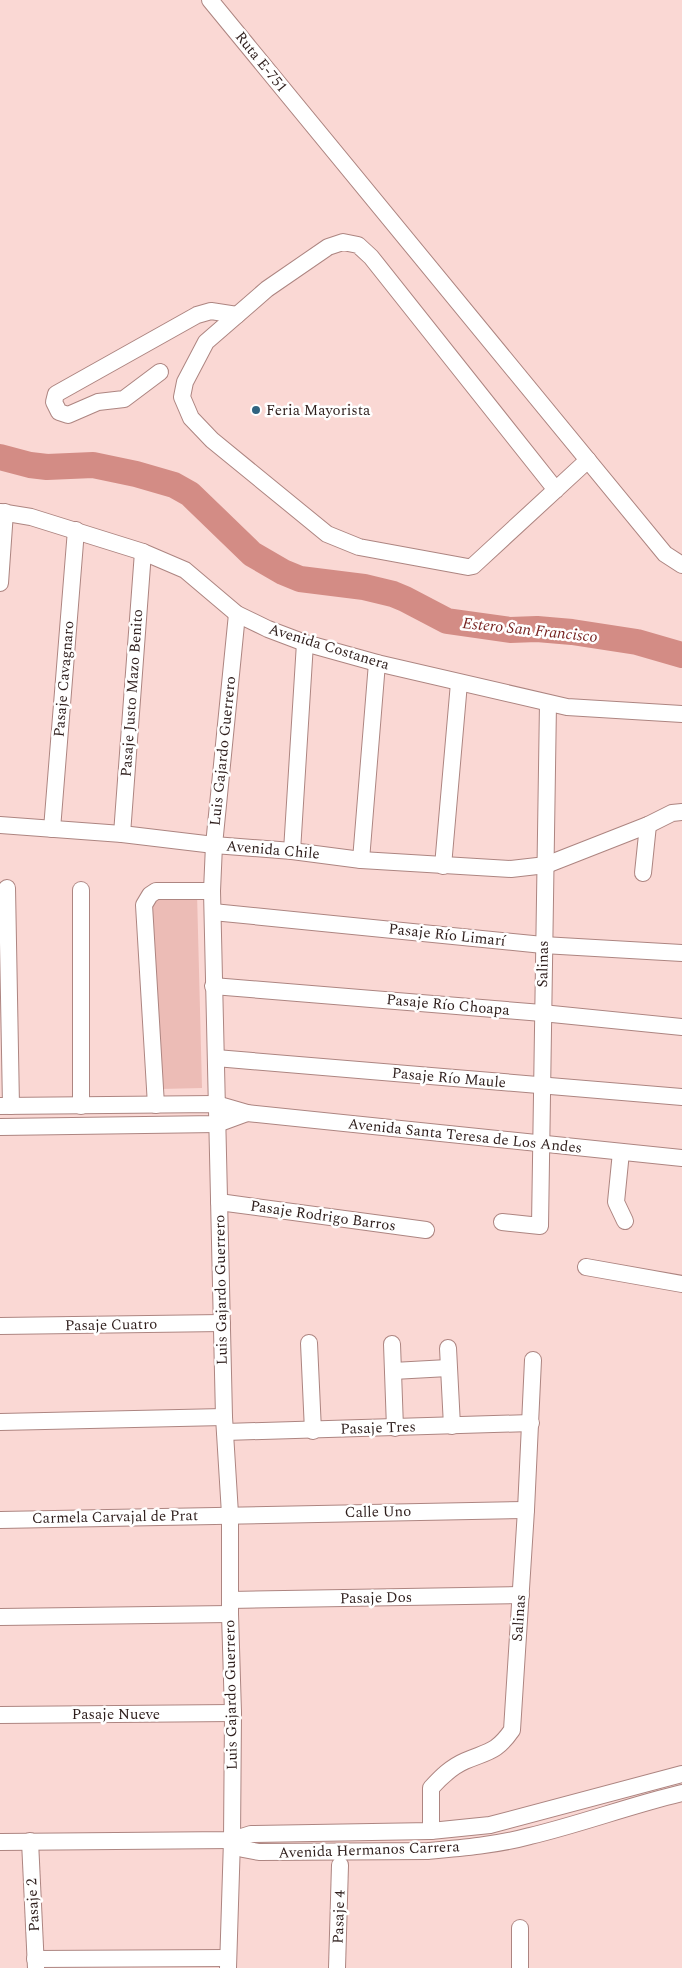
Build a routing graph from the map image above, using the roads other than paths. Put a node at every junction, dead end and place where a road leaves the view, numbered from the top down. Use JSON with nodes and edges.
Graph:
{"nodes":[{"id":1,"x":210,"y":0,"type":"edge"},
{"id":2,"x":237,"y":315,"type":"junction"},
{"id":3,"x":160,"y":372,"type":"dead end"},
{"id":4,"x":588,"y":460,"type":"junction"},
{"id":5,"x":556,"y":490,"type":"junction"},
{"id":6,"x":3,"y":512,"type":"edge"},
{"id":7,"x":76,"y":530,"type":"junction"},
{"id":8,"x":143,"y":552,"type":"junction"},
{"id":9,"x":682,"y":565,"type":"edge"},
{"id":10,"x":0,"y":583,"type":"edge"},
{"id":11,"x":237,"y":614,"type":"junction"},
{"id":12,"x":305,"y":643,"type":"junction"},
{"id":13,"x":377,"y":663,"type":"junction"},
{"id":14,"x":459,"y":683,"type":"junction"},
{"id":15,"x":548,"y":703,"type":"junction"},
{"id":16,"x":682,"y":714,"type":"edge"},
{"id":17,"x":682,"y":812,"type":"edge"},
{"id":18,"x":0,"y":825,"type":"edge"},
{"id":19,"x":648,"y":825,"type":"junction"},
{"id":20,"x":52,"y":829,"type":"junction"},
{"id":21,"x":122,"y":834,"type":"junction"},
{"id":22,"x":214,"y":845,"type":"junction"},
{"id":23,"x":292,"y":851,"type":"junction"},
{"id":24,"x":361,"y":860,"type":"junction"},
{"id":25,"x":546,"y":865,"type":"junction"},
{"id":26,"x":442,"y":866,"type":"junction"},
{"id":27,"x":643,"y":873,"type":"dead end"},
{"id":28,"x":7,"y":888,"type":"dead end"},
{"id":29,"x":80,"y":890,"type":"dead end"},
{"id":30,"x":212,"y":891,"type":"junction"},
{"id":31,"x":213,"y":912,"type":"junction"},
{"id":32,"x":543,"y":945,"type":"junction"},
{"id":33,"x":682,"y":953,"type":"edge"},
{"id":34,"x":213,"y":986,"type":"junction"},
{"id":35,"x":542,"y":1013,"type":"junction"},
{"id":36,"x":682,"y":1027,"type":"edge"},
{"id":37,"x":216,"y":1058,"type":"junction"},
{"id":38,"x":541,"y":1086,"type":"junction"},
{"id":39,"x":682,"y":1097,"type":"edge"},
{"id":40,"x":216,"y":1104,"type":"junction"},
{"id":41,"x":156,"y":1105,"type":"junction"},
{"id":42,"x":6,"y":1106,"type":"edge"},
{"id":43,"x":81,"y":1106,"type":"junction"},
{"id":44,"x":247,"y":1113,"type":"junction"},
{"id":45,"x":217,"y":1124,"type":"junction"},
{"id":46,"x":0,"y":1127,"type":"edge"},
{"id":47,"x":540,"y":1143,"type":"junction"},
{"id":48,"x":621,"y":1152,"type":"junction"},
{"id":49,"x":682,"y":1158,"type":"edge"},
{"id":50,"x":219,"y":1202,"type":"junction"},
{"id":51,"x":625,"y":1221,"type":"dead end"},
{"id":52,"x":502,"y":1222,"type":"dead end"},
{"id":53,"x":426,"y":1230,"type":"dead end"},
{"id":54,"x":586,"y":1267,"type":"dead end"},
{"id":55,"x":682,"y":1284,"type":"edge"},
{"id":56,"x":222,"y":1323,"type":"junction"},
{"id":57,"x":0,"y":1326,"type":"edge"},
{"id":58,"x":309,"y":1343,"type":"dead end"},
{"id":59,"x":392,"y":1344,"type":"dead end"},
{"id":60,"x":448,"y":1348,"type":"dead end"},
{"id":61,"x":533,"y":1360,"type":"dead end"},
{"id":62,"x":448,"y":1368,"type":"junction"},
{"id":63,"x":393,"y":1371,"type":"junction"},
{"id":64,"x":0,"y":1422,"type":"edge"},
{"id":65,"x":531,"y":1423,"type":"junction"},
{"id":66,"x":225,"y":1425,"type":"junction"},
{"id":67,"x":452,"y":1426,"type":"junction"},
{"id":68,"x":395,"y":1428,"type":"junction"},
{"id":69,"x":313,"y":1431,"type":"junction"},
{"id":70,"x":526,"y":1510,"type":"junction"},
{"id":71,"x":230,"y":1514,"type":"junction"},
{"id":72,"x":0,"y":1520,"type":"edge"},
{"id":73,"x":521,"y":1595,"type":"junction"},
{"id":74,"x":230,"y":1607,"type":"junction"},
{"id":75,"x":0,"y":1618,"type":"edge"},
{"id":76,"x":233,"y":1713,"type":"junction"},
{"id":77,"x":0,"y":1715,"type":"edge"},
{"id":78,"x":682,"y":1774,"type":"edge"},
{"id":79,"x":682,"y":1793,"type":"edge"},
{"id":80,"x":431,"y":1832,"type":"junction"},
{"id":81,"x":232,"y":1840,"type":"junction"},
{"id":82,"x":30,"y":1841,"type":"junction"},
{"id":83,"x":0,"y":1842,"type":"edge"},
{"id":84,"x":340,"y":1865,"type":"dead end"},
{"id":85,"x":520,"y":1928,"type":"dead end"},
{"id":86,"x":36,"y":1963,"type":"edge"},
{"id":87,"x":100,"y":1963,"type":"edge"},
{"id":88,"x":228,"y":1963,"type":"edge"},
{"id":89,"x":336,"y":1968,"type":"edge"},
{"id":90,"x":520,"y":1968,"type":"edge"}],
"edges":[{"from":1,"to":4,"type":"street","name":"Ruta E-751"},
{"from":2,"to":3,"type":"street"},
{"from":2,"to":5,"type":"street"},
{"from":2,"to":5,"type":"street"},
{"from":4,"to":5,"type":"street"},
{"from":4,"to":9,"type":"street","name":"Ruta E-751"},
{"from":6,"to":7,"type":"street","name":"Avenida Costanera"},
{"from":6,"to":10,"type":"street"},
{"from":7,"to":8,"type":"street","name":"Avenida Costanera"},
{"from":7,"to":20,"type":"street","name":"Pasaje Cavagnaro"},
{"from":8,"to":11,"type":"street","name":"Avenida Costanera"},
{"from":8,"to":21,"type":"street","name":"Pasaje Justo Mazo Benito"},
{"from":11,"to":12,"type":"street","name":"Avenida Costanera"},
{"from":11,"to":22,"type":"street","name":"Luis Gajardo Guerrero"},
{"from":12,"to":13,"type":"street","name":"Avenida Costanera"},
{"from":12,"to":23,"type":"street"},
{"from":13,"to":14,"type":"street","name":"Avenida Costanera"},
{"from":13,"to":24,"type":"street"},
{"from":14,"to":15,"type":"street","name":"Avenida Costanera"},
{"from":14,"to":26,"type":"street"},
{"from":15,"to":16,"type":"street","name":"Avenida Costanera"},
{"from":15,"to":25,"type":"street","name":"Salinas"},
{"from":17,"to":19,"type":"street","name":"Avenida Chile"},
{"from":18,"to":20,"type":"street","name":"Avenida Chile"},
{"from":19,"to":25,"type":"street","name":"Avenida Chile"},
{"from":19,"to":27,"type":"street"},
{"from":20,"to":21,"type":"street","name":"Avenida Chile"},
{"from":21,"to":22,"type":"street","name":"Avenida Chile"},
{"from":22,"to":23,"type":"street","name":"Avenida Chile"},
{"from":22,"to":30,"type":"street","name":"Luis Gajardo Guerrero"},
{"from":23,"to":24,"type":"street","name":"Avenida Chile"},
{"from":24,"to":26,"type":"street","name":"Avenida Chile"},
{"from":25,"to":26,"type":"street","name":"Avenida Chile"},
{"from":25,"to":32,"type":"street","name":"Salinas"},
{"from":28,"to":42,"type":"street"},
{"from":29,"to":43,"type":"street"},
{"from":30,"to":31,"type":"street","name":"Luis Gajardo Guerrero"},
{"from":30,"to":41,"type":"street"},
{"from":31,"to":32,"type":"street","name":"Pasaje Río Limarí"},
{"from":31,"to":34,"type":"street","name":"Luis Gajardo Guerrero"},
{"from":32,"to":33,"type":"street","name":"Pasaje Río Limarí"},
{"from":32,"to":35,"type":"street","name":"Salinas"},
{"from":34,"to":35,"type":"street","name":"Pasaje Río Choapa"},
{"from":34,"to":37,"type":"street","name":"Luis Gajardo Guerrero"},
{"from":35,"to":36,"type":"street","name":"Pasaje Río Choapa"},
{"from":35,"to":38,"type":"street","name":"Salinas"},
{"from":37,"to":38,"type":"street","name":"Pasaje Río Maule"},
{"from":37,"to":40,"type":"street","name":"Luis Gajardo Guerrero"},
{"from":38,"to":39,"type":"street","name":"Pasaje Río Maule"},
{"from":38,"to":47,"type":"street","name":"Salinas"},
{"from":40,"to":41,"type":"street","name":"Avenida Santa Teresa de Los Andes"},
{"from":40,"to":44,"type":"street","name":"Avenida Santa Teresa de Los Andes"},
{"from":40,"to":45,"type":"street","name":"Luis Gajardo Guerrero"},
{"from":41,"to":43,"type":"street","name":"Avenida Santa Teresa de Los Andes"},
{"from":42,"to":43,"type":"street","name":"Avenida Santa Teresa de Los Andes"},
{"from":44,"to":45,"type":"street","name":"Avenida Santa Teresa de Los Andes"},
{"from":44,"to":47,"type":"street","name":"Avenida Santa Teresa de Los Andes"},
{"from":45,"to":46,"type":"street","name":"Avenida Santa Teresa de Los Andes"},
{"from":45,"to":50,"type":"street","name":"Luis Gajardo Guerrero"},
{"from":47,"to":48,"type":"street","name":"Avenida Santa Teresa de Los Andes"},
{"from":47,"to":52,"type":"street","name":"Salinas"},
{"from":48,"to":49,"type":"street","name":"Avenida Santa Teresa de Los Andes"},
{"from":48,"to":51,"type":"street"},
{"from":50,"to":53,"type":"street","name":"Pasaje Rodrigo Barros"},
{"from":50,"to":56,"type":"street","name":"Luis Gajardo Guerrero"},
{"from":54,"to":55,"type":"street"},
{"from":56,"to":57,"type":"street","name":"Pasaje Cuatro"},
{"from":56,"to":66,"type":"street","name":"Luis Gajardo Guerrero"},
{"from":58,"to":69,"type":"street"},
{"from":59,"to":63,"type":"street"},
{"from":60,"to":62,"type":"street"},
{"from":61,"to":65,"type":"street","name":"Salinas"},
{"from":62,"to":63,"type":"street"},
{"from":62,"to":67,"type":"street"},
{"from":63,"to":68,"type":"street"},
{"from":64,"to":66,"type":"street","name":"Pasaje Tres"},
{"from":65,"to":67,"type":"street","name":"Pasaje Tres"},
{"from":65,"to":70,"type":"street","name":"Salinas"},
{"from":66,"to":69,"type":"street","name":"Pasaje Tres"},
{"from":66,"to":71,"type":"street","name":"Luis Gajardo Guerrero"},
{"from":67,"to":68,"type":"street","name":"Pasaje Tres"},
{"from":68,"to":69,"type":"street","name":"Pasaje Tres"},
{"from":70,"to":71,"type":"street","name":"Calle Uno"},
{"from":70,"to":73,"type":"street","name":"Salinas"},
{"from":71,"to":72,"type":"street","name":"Carmela Carvajal de Prat"},
{"from":71,"to":74,"type":"street","name":"Luis Gajardo Guerrero"},
{"from":73,"to":74,"type":"street","name":"Pasaje Dos"},
{"from":73,"to":80,"type":"street","name":"Salinas"},
{"from":74,"to":75,"type":"street","name":"Pasaje Dos"},
{"from":74,"to":76,"type":"street","name":"Luis Gajardo Guerrero"},
{"from":76,"to":77,"type":"street","name":"Pasaje Nueve"},
{"from":76,"to":81,"type":"street","name":"Luis Gajardo Guerrero"},
{"from":78,"to":80,"type":"street","name":"Avenida Hermanos Carrera"},
{"from":79,"to":81,"type":"street","name":"Avenida Hermanos Carrera"},
{"from":80,"to":81,"type":"street","name":"Avenida Hermanos Carrera"},
{"from":81,"to":82,"type":"street","name":"Avenida Hermanos Carrera"},
{"from":81,"to":88,"type":"street","name":"Luis Gajardo Guerrero"},
{"from":82,"to":83,"type":"street","name":"Avenida Hermanos Carrera"},
{"from":82,"to":86,"type":"street","name":"Pasaje 2"},
{"from":84,"to":89,"type":"street","name":"Pasaje 4"},
{"from":85,"to":90,"type":"street"},
{"from":86,"to":87,"type":"street"},
{"from":87,"to":88,"type":"street"}]}
